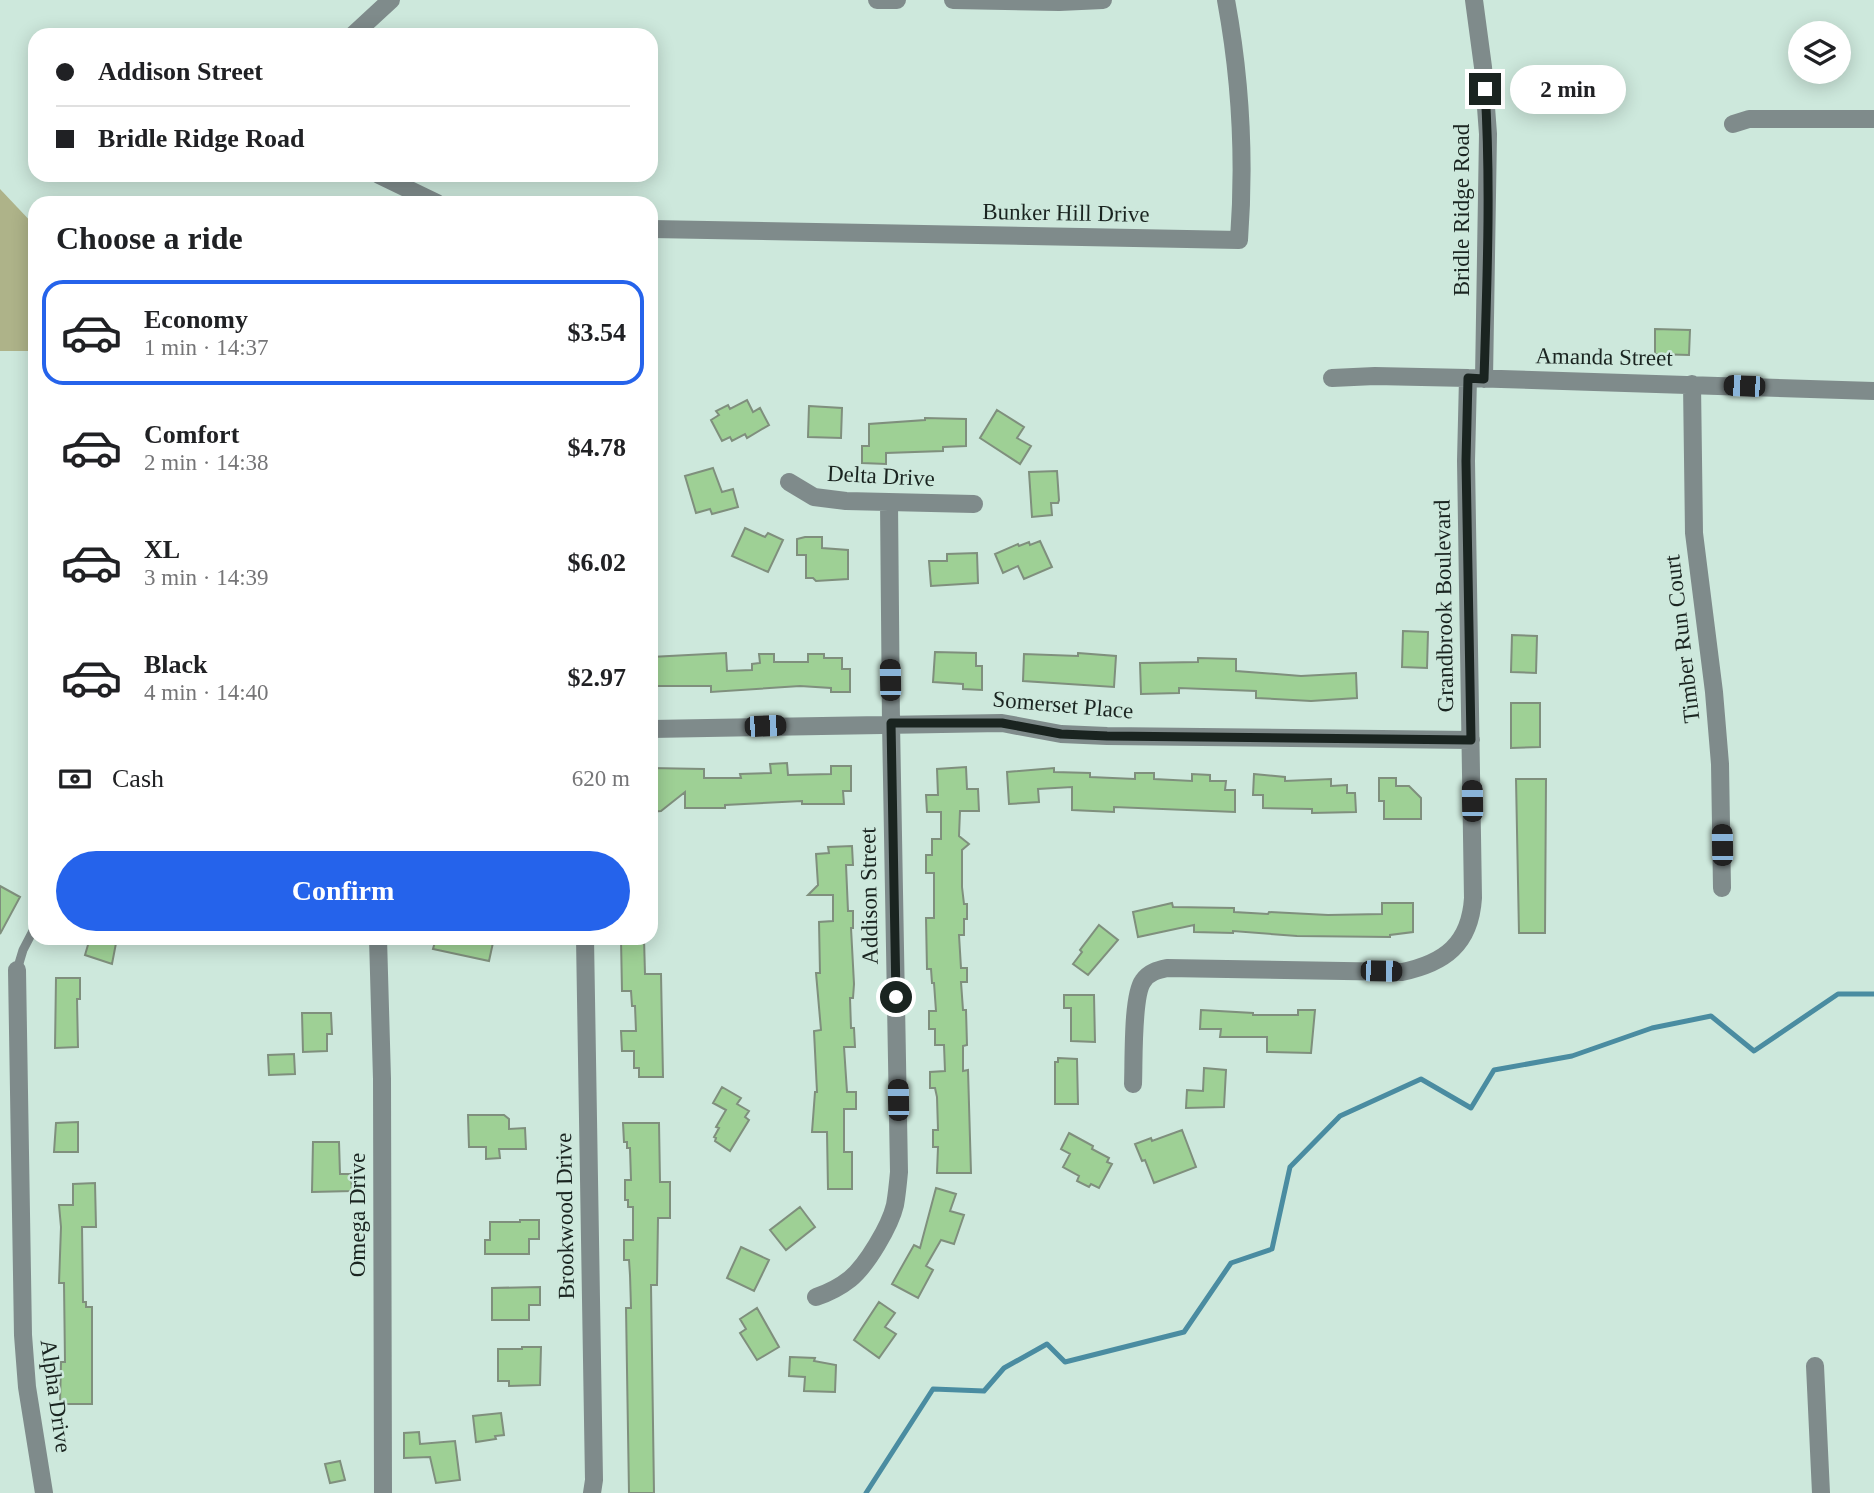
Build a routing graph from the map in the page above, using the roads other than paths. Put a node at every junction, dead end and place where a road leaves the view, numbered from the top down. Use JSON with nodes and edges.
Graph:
{"nodes":[{"id":1,"x":391,"y":0,"type":"edge"},
{"id":2,"x":877,"y":0,"type":"edge"},
{"id":3,"x":897,"y":0,"type":"edge"},
{"id":4,"x":953,"y":0,"type":"edge"},
{"id":5,"x":1103,"y":0,"type":"edge"},
{"id":6,"x":1226,"y":0,"type":"edge"},
{"id":7,"x":1474,"y":0,"type":"edge"},
{"id":8,"x":361,"y":28,"type":"edge"},
{"id":9,"x":1874,"y":119,"type":"edge"},
{"id":10,"x":1733,"y":124,"type":"dead end"},
{"id":11,"x":394,"y":182,"type":"edge"},
{"id":12,"x":422,"y":196,"type":"edge"},
{"id":13,"x":658,"y":229,"type":"edge"},
{"id":14,"x":1332,"y":378,"type":"dead end"},
{"id":15,"x":1476,"y":378,"type":"junction"},
{"id":16,"x":1692,"y":384,"type":"junction"},
{"id":17,"x":1874,"y":391,"type":"edge"},
{"id":18,"x":789,"y":482,"type":"dead end"},
{"id":19,"x":889,"y":502,"type":"junction"},
{"id":20,"x":974,"y":505,"type":"dead end"},
{"id":21,"x":891,"y":723,"type":"junction"},
{"id":22,"x":658,"y":729,"type":"edge"},
{"id":23,"x":1471,"y":740,"type":"junction"},
{"id":24,"x":1723,"y":888,"type":"dead end"},
{"id":25,"x":28,"y":940,"type":"edge"},
{"id":26,"x":378,"y":945,"type":"edge"},
{"id":27,"x":585,"y":945,"type":"edge"},
{"id":28,"x":17,"y":970,"type":"joint"},
{"id":29,"x":1133,"y":1084,"type":"dead end"},
{"id":30,"x":816,"y":1297,"type":"dead end"},
{"id":31,"x":1815,"y":1366,"type":"dead end"},
{"id":32,"x":44,"y":1493,"type":"edge"},
{"id":33,"x":383,"y":1493,"type":"edge"},
{"id":34,"x":592,"y":1493,"type":"edge"},
{"id":35,"x":1821,"y":1493,"type":"edge"}],
"edges":[{"from":1,"to":8,"type":"street"},
{"from":2,"to":3,"type":"street"},
{"from":4,"to":5,"type":"street"},
{"from":6,"to":13,"type":"street","name":"Bunker Hill Drive"},
{"from":7,"to":15,"type":"street","name":"Bridle Ridge Road"},
{"from":9,"to":10,"type":"street"},
{"from":11,"to":12,"type":"street"},
{"from":14,"to":15,"type":"street","name":"Amanda Street"},
{"from":15,"to":16,"type":"street","name":"Amanda Street"},
{"from":15,"to":23,"type":"street","name":"Grandbrook Boulevard"},
{"from":16,"to":17,"type":"street","name":"Amanda Street"},
{"from":16,"to":24,"type":"street","name":"Timber Run Court"},
{"from":18,"to":19,"type":"street","name":"Delta Drive"},
{"from":19,"to":20,"type":"street","name":"Delta Drive"},
{"from":19,"to":21,"type":"street","name":"Addison Street"},
{"from":21,"to":22,"type":"street","name":"Somerset Place"},
{"from":21,"to":23,"type":"street","name":"Somerset Place"},
{"from":21,"to":30,"type":"street","name":"Addison Street"},
{"from":23,"to":29,"type":"street","name":"Grandbrook Boulevard"},
{"from":25,"to":28,"type":"lane"},
{"from":26,"to":33,"type":"street","name":"Omega Drive"},
{"from":27,"to":34,"type":"street","name":"Brookwood Drive"},
{"from":28,"to":32,"type":"street","name":"Alpha Drive"},
{"from":31,"to":35,"type":"street"}]}
